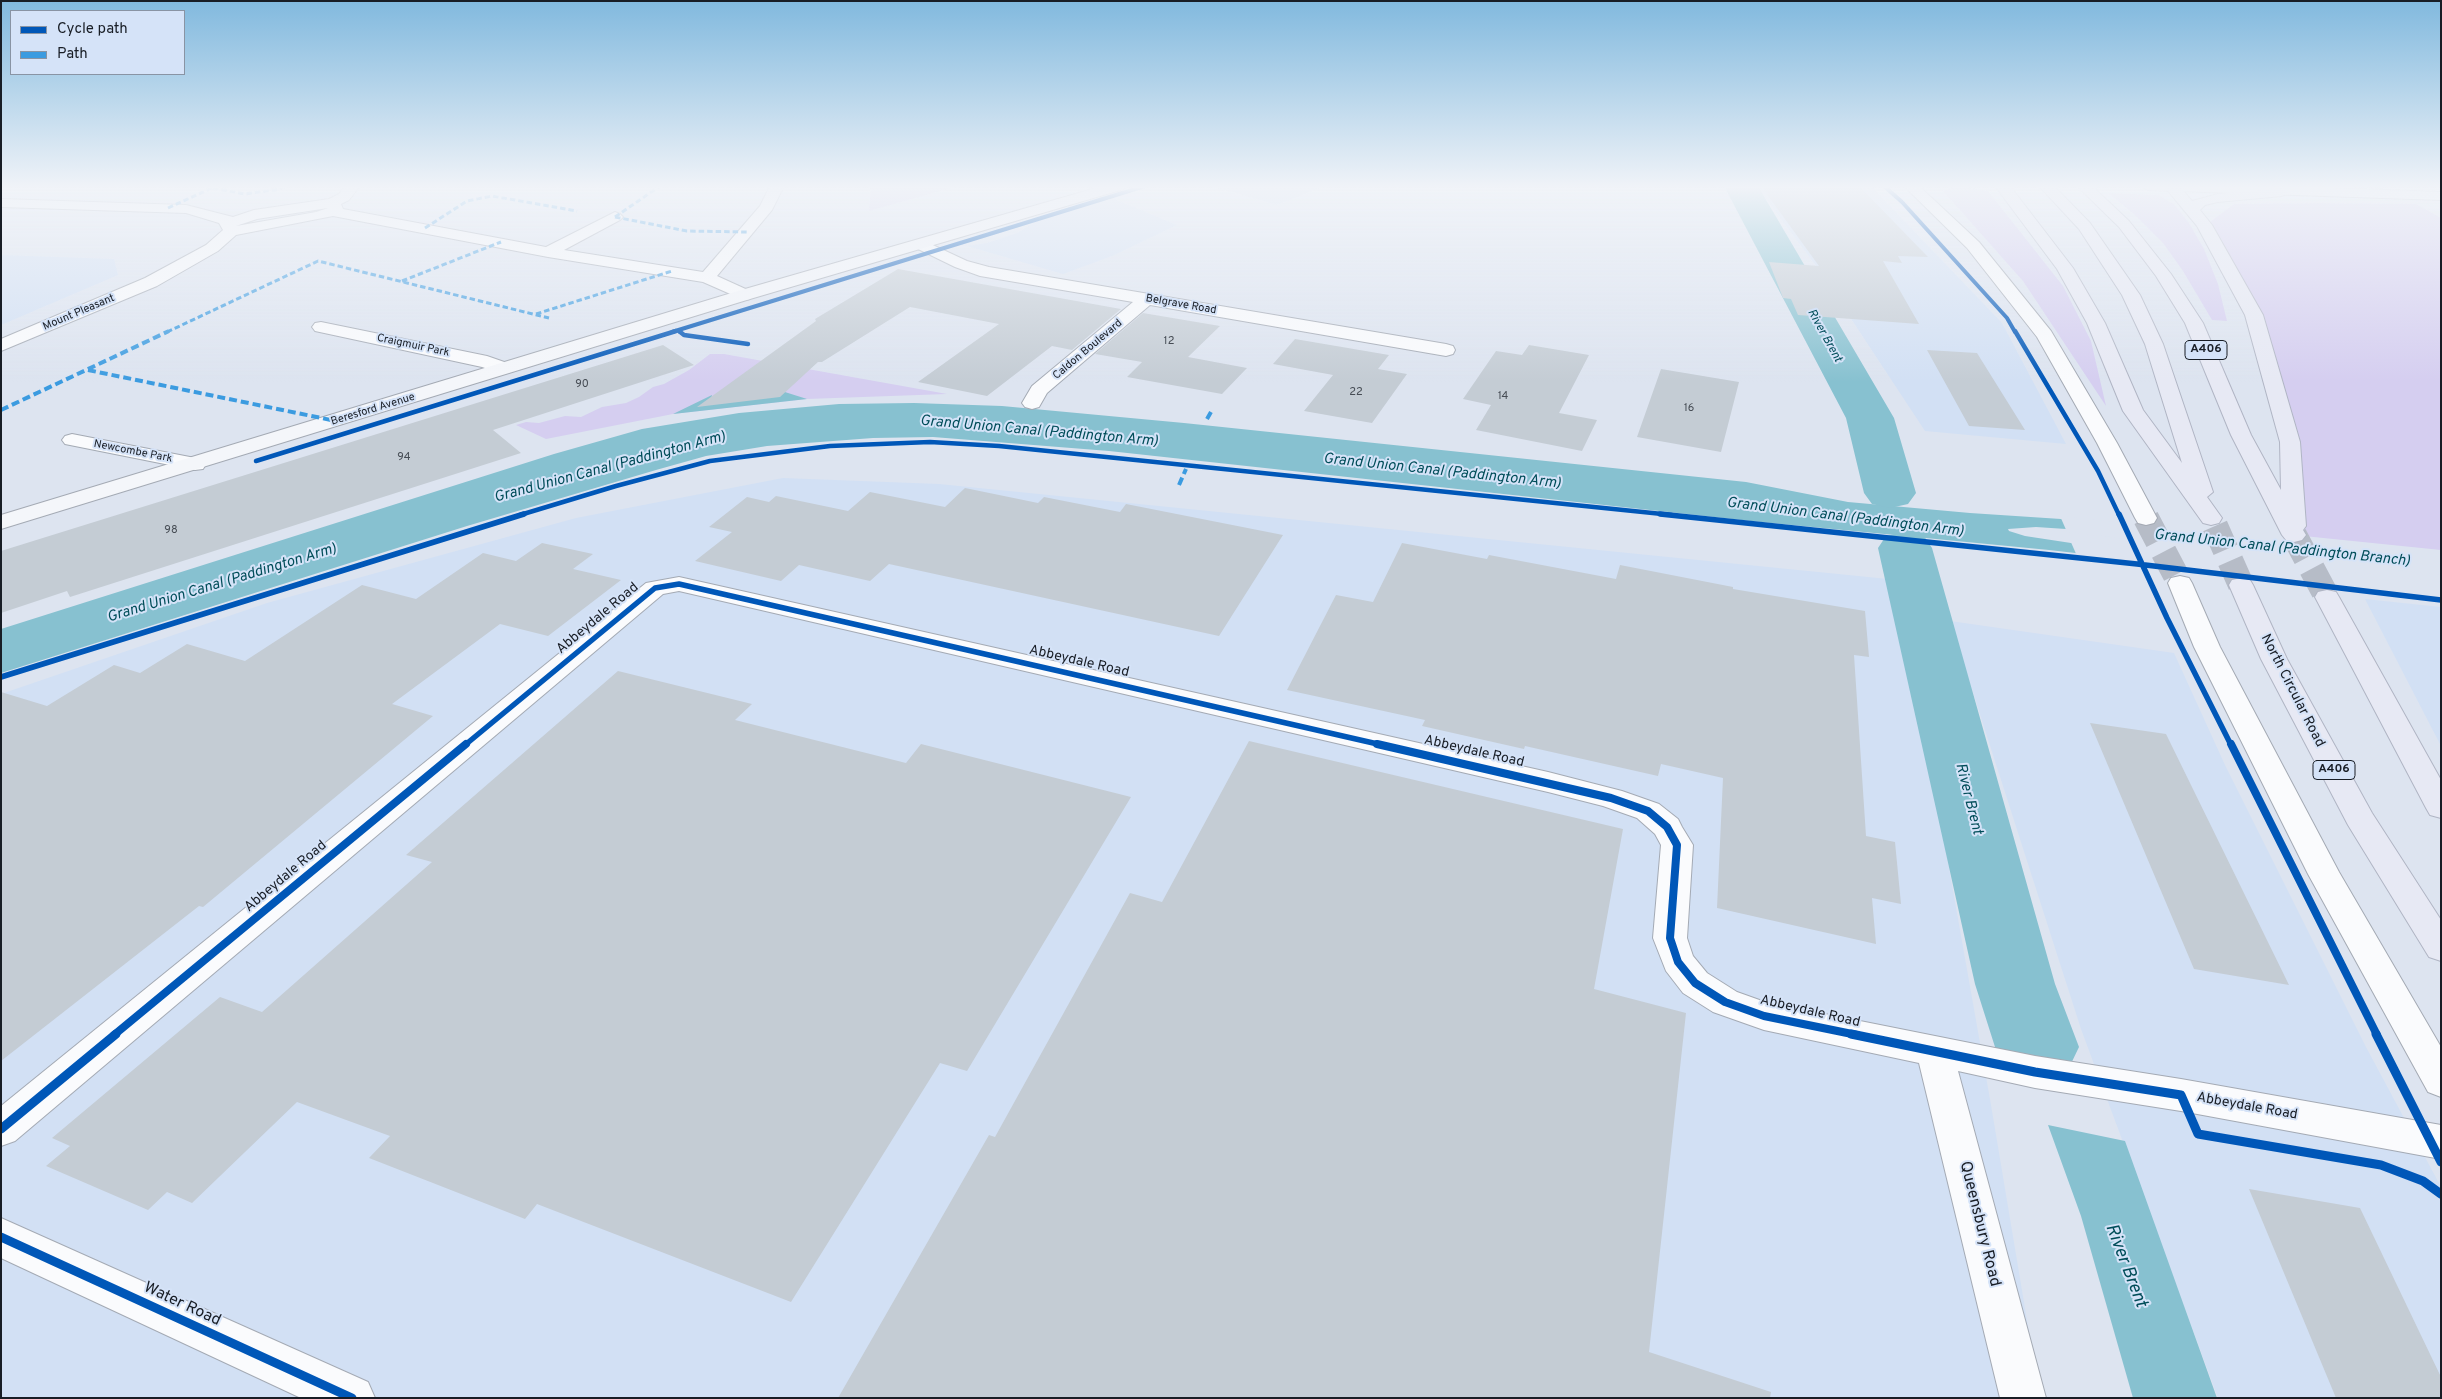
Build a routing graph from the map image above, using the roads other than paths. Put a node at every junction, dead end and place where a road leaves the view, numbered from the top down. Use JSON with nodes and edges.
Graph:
{"nodes":[{"id":1,"x":206,"y":251,"type":"edge"},
{"id":2,"x":544,"y":251,"type":"edge"},
{"id":3,"x":730,"y":251,"type":"edge"},
{"id":4,"x":900,"y":251,"type":"edge"},
{"id":5,"x":935,"y":251,"type":"edge"},
{"id":6,"x":1978,"y":251,"type":"edge"},
{"id":7,"x":2052,"y":251,"type":"edge"},
{"id":8,"x":2102,"y":251,"type":"edge"},
{"id":9,"x":2146,"y":251,"type":"edge"},
{"id":10,"x":2218,"y":251,"type":"edge"},
{"id":11,"x":548,"y":252,"type":"joint"},
{"id":12,"x":707,"y":278,"type":"junction"},
{"id":13,"x":744,"y":296,"type":"junction"},
{"id":14,"x":1147,"y":299,"type":"junction"},
{"id":15,"x":322,"y":327,"type":"dead end"},
{"id":16,"x":1,"y":346,"type":"edge"},
{"id":17,"x":1446,"y":350,"type":"dead end"},
{"id":18,"x":503,"y":368,"type":"junction"},
{"id":19,"x":1032,"y":404,"type":"dead end"},
{"id":20,"x":72,"y":440,"type":"dead end"},
{"id":21,"x":194,"y":464,"type":"junction"},
{"id":22,"x":2146,"y":518,"type":"tunnel mouth"},
{"id":23,"x":1,"y":522,"type":"edge"},
{"id":24,"x":2180,"y":583,"type":"tunnel mouth"},
{"id":25,"x":2241,"y":585,"type":"tunnel mouth"},
{"id":26,"x":2327,"y":596,"type":"tunnel mouth"},
{"id":27,"x":2441,"y":808,"type":"edge"},
{"id":28,"x":2441,"y":948,"type":"edge"},
{"id":29,"x":1934,"y":1051,"type":"junction"},
{"id":30,"x":2441,"y":1081,"type":"edge"},
{"id":31,"x":1,"y":1129,"type":"edge"},
{"id":32,"x":2441,"y":1142,"type":"edge"},
{"id":33,"x":1,"y":1237,"type":"edge"},
{"id":34,"x":352,"y":1398,"type":"edge"},
{"id":35,"x":2023,"y":1398,"type":"edge"}],
"edges":[{"from":1,"to":16,"type":"street","name":"Mount Pleasant"},
{"from":2,"to":11,"type":"street"},
{"from":3,"to":12,"type":"street"},
{"from":4,"to":13,"type":"street","name":"Beresford Avenue"},
{"from":5,"to":14,"type":"street","name":"Belgrave Road"},
{"from":6,"to":22,"type":"street"},
{"from":7,"to":8,"type":"highway"},
{"from":9,"to":10,"type":"highway","number":"A406"},
{"from":11,"to":12,"type":"street"},
{"from":12,"to":13,"type":"street"},
{"from":13,"to":18,"type":"street","name":"Beresford Avenue"},
{"from":14,"to":17,"type":"street","name":"Belgrave Road"},
{"from":14,"to":19,"type":"street","name":"Caldon Boulevard"},
{"from":15,"to":18,"type":"street","name":"Craigmuir Park"},
{"from":18,"to":21,"type":"street","name":"Beresford Avenue"},
{"from":20,"to":21,"type":"street","name":"Newcombe Park"},
{"from":21,"to":23,"type":"street","name":"Beresford Avenue"},
{"from":24,"to":30,"type":"street"},
{"from":25,"to":28,"type":"highway","name":"North Circular Road","number":"A406"},
{"from":26,"to":27,"type":"highway"},
{"from":29,"to":31,"type":"street","name":"Abbeydale Road"},
{"from":29,"to":32,"type":"street","name":"Abbeydale Road"},
{"from":29,"to":35,"type":"street","name":"Queensbury Road"},
{"from":33,"to":34,"type":"street","name":"Water Road"}]}
